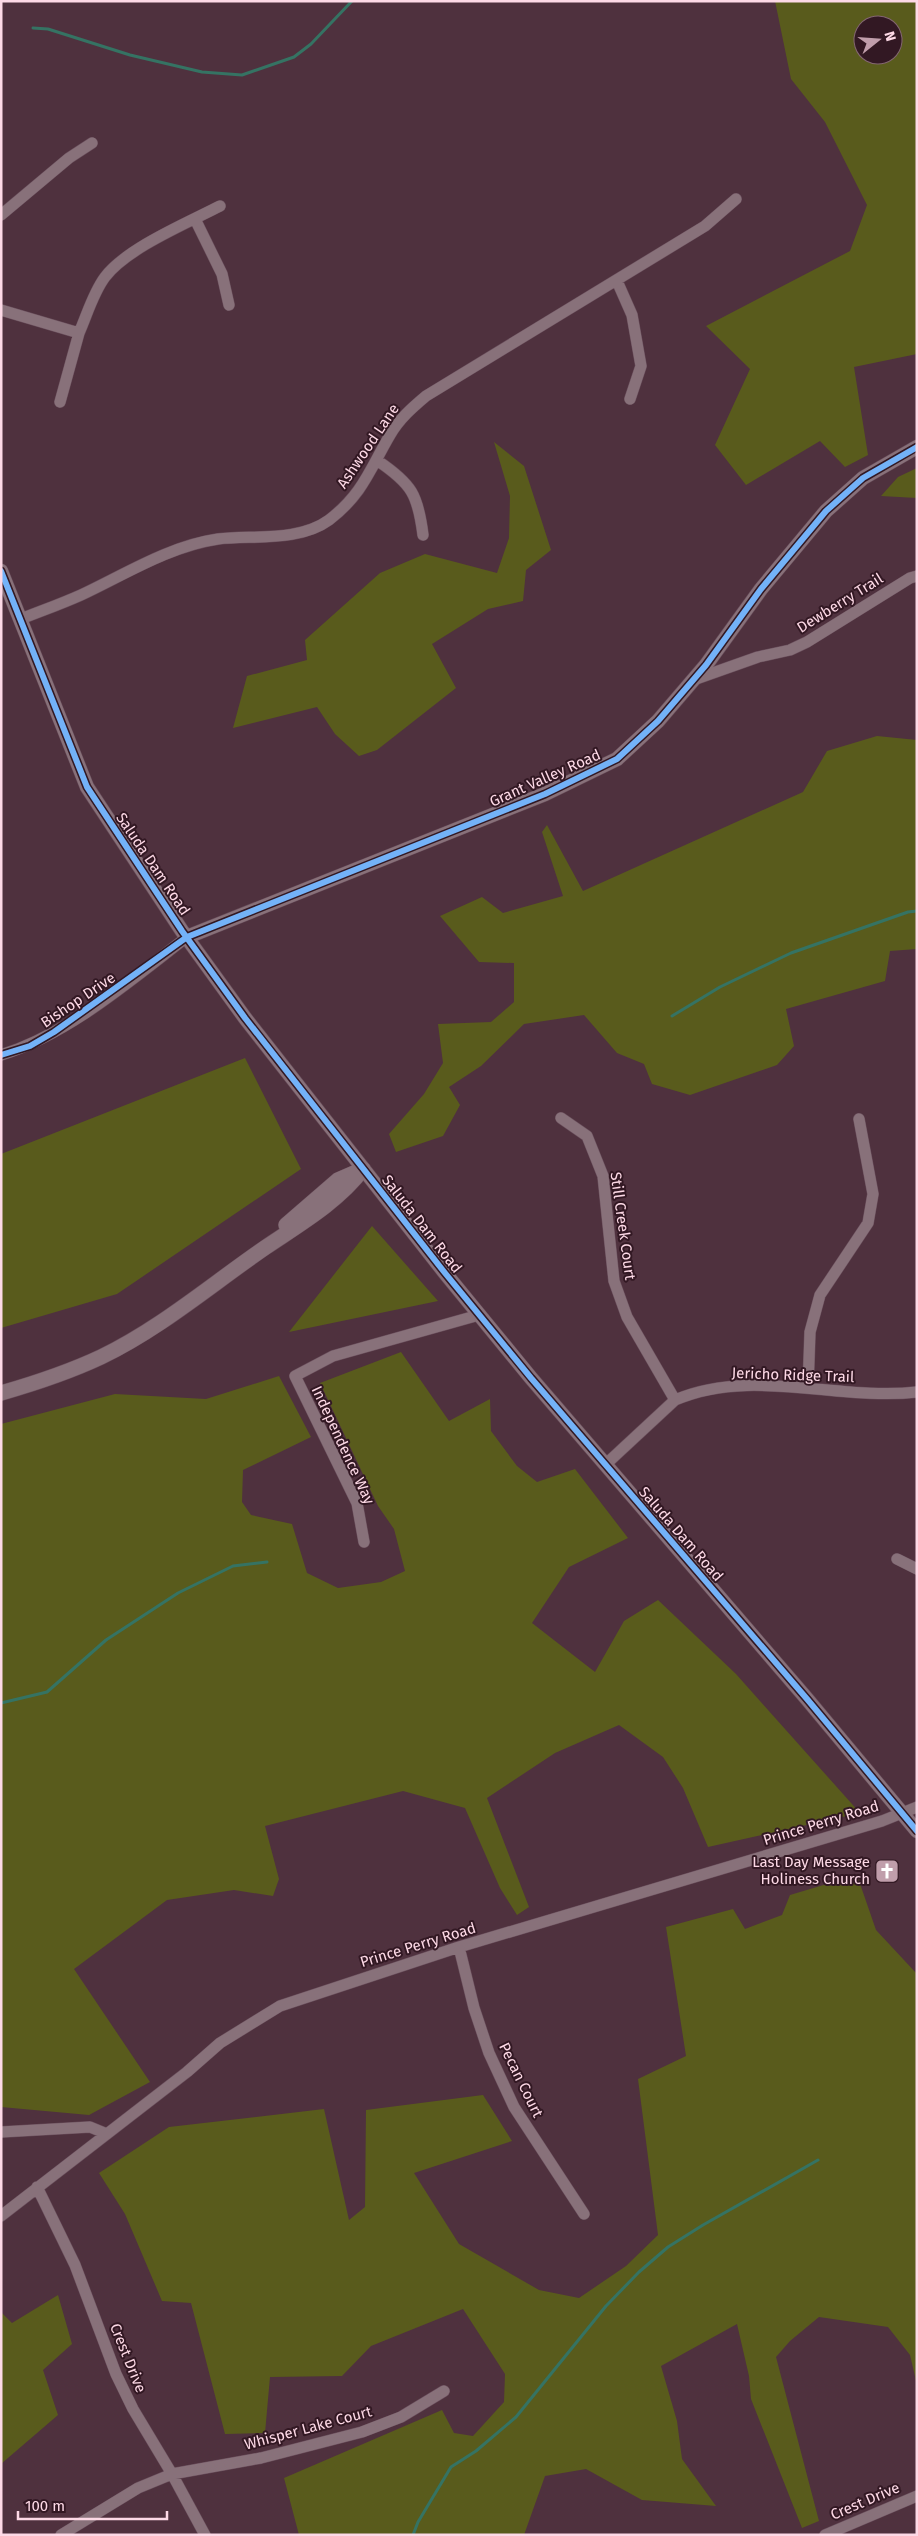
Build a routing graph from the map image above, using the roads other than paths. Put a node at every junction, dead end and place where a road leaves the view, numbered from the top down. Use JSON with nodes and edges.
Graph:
{"nodes":[{"id":1,"x":92,"y":143,"type":"dead end"},
{"id":2,"x":736,"y":199,"type":"dead end"},
{"id":3,"x":220,"y":206,"type":"dead end"},
{"id":4,"x":1,"y":214,"type":"edge"},
{"id":5,"x":195,"y":219,"type":"junction"},
{"id":6,"x":617,"y":281,"type":"junction"},
{"id":7,"x":228,"y":305,"type":"dead end"},
{"id":8,"x":1,"y":310,"type":"edge"},
{"id":9,"x":79,"y":333,"type":"junction"},
{"id":10,"x":630,"y":399,"type":"dead end"},
{"id":11,"x":60,"y":402,"type":"dead end"},
{"id":12,"x":917,"y":447,"type":"edge"},
{"id":13,"x":378,"y":461,"type":"junction"},
{"id":14,"x":423,"y":536,"type":"dead end"},
{"id":15,"x":1,"y":571,"type":"edge"},
{"id":16,"x":917,"y":576,"type":"edge"},
{"id":17,"x":21,"y":619,"type":"junction"},
{"id":18,"x":693,"y":680,"type":"junction"},
{"id":19,"x":188,"y":937,"type":"junction"},
{"id":20,"x":1,"y":1055,"type":"edge"},
{"id":21,"x":562,"y":1118,"type":"dead end"},
{"id":22,"x":859,"y":1119,"type":"dead end"},
{"id":23,"x":363,"y":1169,"type":"junction"},
{"id":24,"x":479,"y":1315,"type":"junction"},
{"id":25,"x":808,"y":1388,"type":"junction"},
{"id":26,"x":917,"y":1392,"type":"edge"},
{"id":27,"x":1,"y":1393,"type":"edge"},
{"id":28,"x":675,"y":1400,"type":"junction"},
{"id":29,"x":605,"y":1465,"type":"junction"},
{"id":30,"x":364,"y":1542,"type":"dead end"},
{"id":31,"x":897,"y":1559,"type":"dead end"},
{"id":32,"x":917,"y":1569,"type":"edge"},
{"id":33,"x":917,"y":1807,"type":"edge"},
{"id":34,"x":902,"y":1815,"type":"junction"},
{"id":35,"x":917,"y":1831,"type":"edge"},
{"id":36,"x":459,"y":1948,"type":"junction"},
{"id":37,"x":1,"y":2132,"type":"edge"},
{"id":38,"x":107,"y":2134,"type":"junction"},
{"id":39,"x":36,"y":2187,"type":"junction"},
{"id":40,"x":584,"y":2214,"type":"dead end"},
{"id":41,"x":1,"y":2216,"type":"edge"},
{"id":42,"x":444,"y":2391,"type":"dead end"},
{"id":43,"x":172,"y":2474,"type":"junction"},
{"id":44,"x":917,"y":2496,"type":"edge"},
{"id":45,"x":61,"y":2535,"type":"edge"},
{"id":46,"x":204,"y":2535,"type":"edge"},
{"id":47,"x":825,"y":2535,"type":"edge"}],
"edges":[{"from":1,"to":4,"type":"street"},
{"from":2,"to":6,"type":"street","name":"Ashwood Lane"},
{"from":3,"to":5,"type":"street"},
{"from":5,"to":7,"type":"street"},
{"from":5,"to":9,"type":"street"},
{"from":6,"to":10,"type":"street"},
{"from":6,"to":13,"type":"street","name":"Ashwood Lane"},
{"from":8,"to":9,"type":"street"},
{"from":9,"to":11,"type":"street"},
{"from":12,"to":18,"type":"street","name":"Grant Valley Road"},
{"from":13,"to":14,"type":"street"},
{"from":13,"to":17,"type":"street","name":"Ashwood Lane"},
{"from":15,"to":17,"type":"street","name":"Saluda Dam Road"},
{"from":16,"to":18,"type":"street","name":"Dewberry Trail"},
{"from":17,"to":19,"type":"street","name":"Saluda Dam Road"},
{"from":18,"to":19,"type":"street","name":"Grant Valley Road"},
{"from":19,"to":20,"type":"street","name":"Bishop Drive"},
{"from":19,"to":23,"type":"street","name":"Saluda Dam Road"},
{"from":21,"to":28,"type":"street","name":"Still Creek Court"},
{"from":22,"to":25,"type":"street"},
{"from":23,"to":24,"type":"street","name":"Saluda Dam Road"},
{"from":23,"to":27,"type":"main road"},
{"from":24,"to":29,"type":"street","name":"Saluda Dam Road"},
{"from":24,"to":30,"type":"street","name":"Independence Way"},
{"from":25,"to":26,"type":"street","name":"Jericho Ridge Trail"},
{"from":25,"to":28,"type":"street","name":"Jericho Ridge Trail"},
{"from":28,"to":29,"type":"street","name":"Jericho Ridge Trail"},
{"from":29,"to":34,"type":"street","name":"Saluda Dam Road"},
{"from":31,"to":32,"type":"street"},
{"from":33,"to":34,"type":"street","name":"Prince Perry Road"},
{"from":34,"to":35,"type":"street","name":"Saluda Dam Road"},
{"from":34,"to":36,"type":"street","name":"Prince Perry Road"},
{"from":36,"to":38,"type":"street","name":"Prince Perry Road"},
{"from":36,"to":40,"type":"street","name":"Pecan Court"},
{"from":37,"to":38,"type":"street"},
{"from":38,"to":39,"type":"street","name":"Prince Perry Road"},
{"from":39,"to":41,"type":"street","name":"Prince Perry Road"},
{"from":39,"to":43,"type":"street","name":"Crest Drive"},
{"from":42,"to":43,"type":"street","name":"Whisper Lake Court"},
{"from":43,"to":45,"type":"street","name":"Whisper Lake Court"},
{"from":43,"to":46,"type":"street","name":"Crest Drive"},
{"from":44,"to":47,"type":"street","name":"Crest Drive"}]}
